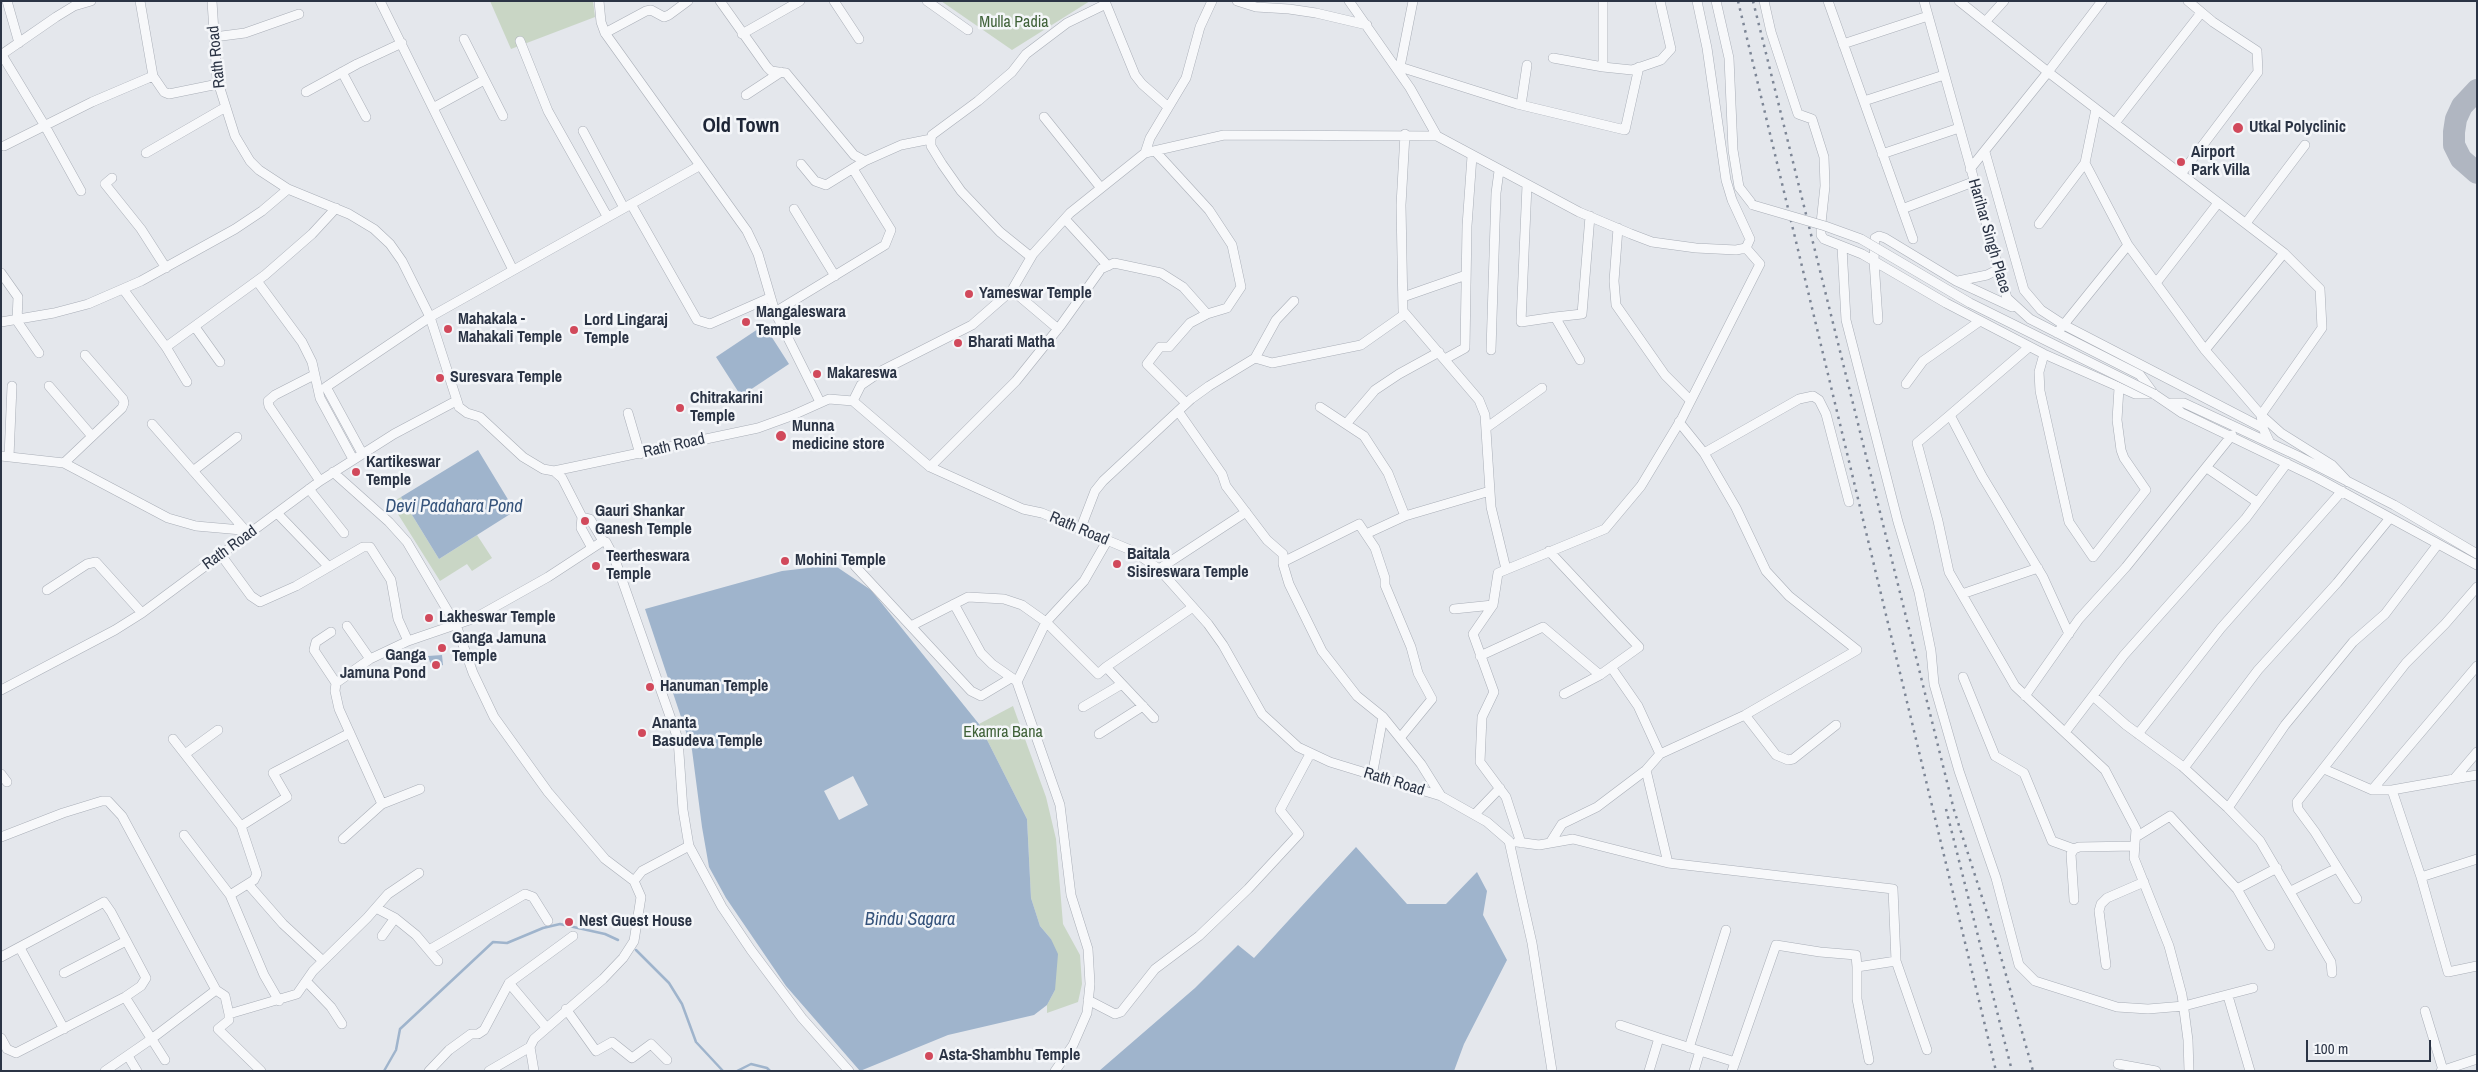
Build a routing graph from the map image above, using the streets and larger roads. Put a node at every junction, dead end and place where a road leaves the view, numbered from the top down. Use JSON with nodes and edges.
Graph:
{"nodes":[{"id":1,"x":7,"y":1,"type":"edge"},
{"id":2,"x":91,"y":1,"type":"edge"},
{"id":3,"x":140,"y":1,"type":"edge"},
{"id":4,"x":212,"y":1,"type":"edge"},
{"id":5,"x":380,"y":1,"type":"edge"},
{"id":6,"x":599,"y":1,"type":"edge"},
{"id":7,"x":688,"y":1,"type":"edge"},
{"id":8,"x":720,"y":1,"type":"edge"},
{"id":9,"x":800,"y":1,"type":"edge"},
{"id":10,"x":834,"y":1,"type":"edge"},
{"id":11,"x":927,"y":1,"type":"edge"},
{"id":12,"x":1212,"y":1,"type":"edge"},
{"id":13,"x":1237,"y":1,"type":"edge"},
{"id":14,"x":1349,"y":1,"type":"edge"},
{"id":15,"x":1413,"y":1,"type":"edge"},
{"id":16,"x":1603,"y":1,"type":"edge"},
{"id":17,"x":1660,"y":1,"type":"edge"},
{"id":18,"x":1697,"y":1,"type":"edge"},
{"id":19,"x":1714,"y":1,"type":"edge"},
{"id":20,"x":1764,"y":1,"type":"edge"},
{"id":21,"x":1828,"y":1,"type":"edge"},
{"id":22,"x":1924,"y":1,"type":"edge"},
{"id":23,"x":1959,"y":1,"type":"edge"},
{"id":24,"x":2004,"y":1,"type":"edge"},
{"id":25,"x":2102,"y":1,"type":"edge"},
{"id":26,"x":2188,"y":1,"type":"edge"},
{"id":27,"x":1105,"y":3,"type":"edge"},
{"id":28,"x":2201,"y":13,"type":"junction"},
{"id":29,"x":299,"y":14,"type":"dead end"},
{"id":30,"x":1928,"y":16,"type":"junction"},
{"id":31,"x":1986,"y":22,"type":"junction"},
{"id":32,"x":1367,"y":25,"type":"junction"},
{"id":33,"x":968,"y":30,"type":"dead end"},
{"id":34,"x":604,"y":32,"type":"junction"},
{"id":35,"x":742,"y":34,"type":"junction"},
{"id":36,"x":214,"y":37,"type":"junction"},
{"id":37,"x":464,"y":39,"type":"dead end"},
{"id":38,"x":859,"y":39,"type":"dead end"},
{"id":39,"x":520,"y":41,"type":"dead end"},
{"id":40,"x":402,"y":42,"type":"junction"},
{"id":41,"x":19,"y":43,"type":"junction"},
{"id":42,"x":1843,"y":44,"type":"junction"},
{"id":43,"x":2,"y":55,"type":"edge"},
{"id":44,"x":1553,"y":58,"type":"dead end"},
{"id":45,"x":1527,"y":65,"type":"dead end"},
{"id":46,"x":1603,"y":67,"type":"junction"},
{"id":47,"x":1639,"y":67,"type":"junction"},
{"id":48,"x":1400,"y":70,"type":"junction"},
{"id":49,"x":342,"y":72,"type":"junction"},
{"id":50,"x":782,"y":72,"type":"junction"},
{"id":51,"x":2048,"y":72,"type":"junction"},
{"id":52,"x":1944,"y":75,"type":"junction"},
{"id":53,"x":153,"y":76,"type":"junction"},
{"id":54,"x":484,"y":80,"type":"junction"},
{"id":55,"x":218,"y":84,"type":"junction"},
{"id":56,"x":306,"y":92,"type":"dead end"},
{"id":57,"x":746,"y":95,"type":"dead end"},
{"id":58,"x":1864,"y":102,"type":"junction"},
{"id":59,"x":1521,"y":105,"type":"junction"},
{"id":60,"x":1167,"y":106,"type":"junction"},
{"id":61,"x":224,"y":108,"type":"junction"},
{"id":62,"x":433,"y":108,"type":"junction"},
{"id":63,"x":2096,"y":109,"type":"junction"},
{"id":64,"x":503,"y":116,"type":"dead end"},
{"id":65,"x":366,"y":117,"type":"dead end"},
{"id":66,"x":1044,"y":117,"type":"dead end"},
{"id":67,"x":2115,"y":123,"type":"junction"},
{"id":68,"x":45,"y":126,"type":"junction"},
{"id":69,"x":1959,"y":128,"type":"junction"},
{"id":70,"x":583,"y":131,"type":"dead end"},
{"id":71,"x":1405,"y":134,"type":"junction"},
{"id":72,"x":1437,"y":136,"type":"junction"},
{"id":73,"x":931,"y":138,"type":"junction"},
{"id":74,"x":4,"y":146,"type":"dead end"},
{"id":75,"x":2305,"y":146,"type":"dead end"},
{"id":76,"x":1155,"y":151,"type":"junction"},
{"id":77,"x":1985,"y":152,"type":"junction"},
{"id":78,"x":146,"y":153,"type":"dead end"},
{"id":79,"x":1145,"y":153,"type":"junction"},
{"id":80,"x":1882,"y":154,"type":"junction"},
{"id":81,"x":1472,"y":156,"type":"junction"},
{"id":82,"x":865,"y":161,"type":"junction"},
{"id":83,"x":2086,"y":163,"type":"junction"},
{"id":84,"x":801,"y":164,"type":"dead end"},
{"id":85,"x":699,"y":166,"type":"junction"},
{"id":86,"x":853,"y":169,"type":"junction"},
{"id":87,"x":1970,"y":169,"type":"junction"},
{"id":88,"x":1499,"y":171,"type":"junction"},
{"id":89,"x":2181,"y":174,"type":"junction"},
{"id":90,"x":112,"y":178,"type":"dead end"},
{"id":91,"x":1974,"y":182,"type":"junction"},
{"id":92,"x":1527,"y":185,"type":"junction"},
{"id":93,"x":1101,"y":188,"type":"junction"},
{"id":94,"x":288,"y":189,"type":"junction"},
{"id":95,"x":81,"y":192,"type":"dead end"},
{"id":96,"x":2218,"y":203,"type":"junction"},
{"id":97,"x":627,"y":206,"type":"junction"},
{"id":98,"x":336,"y":208,"type":"junction"},
{"id":99,"x":794,"y":209,"type":"dead end"},
{"id":100,"x":1902,"y":209,"type":"junction"},
{"id":101,"x":607,"y":216,"type":"junction"},
{"id":102,"x":1590,"y":216,"type":"junction"},
{"id":103,"x":1065,"y":219,"type":"junction"},
{"id":104,"x":2246,"y":223,"type":"junction"},
{"id":105,"x":2039,"y":224,"type":"dead end"},
{"id":106,"x":1618,"y":228,"type":"junction"},
{"id":107,"x":1912,"y":239,"type":"dead end"},
{"id":108,"x":2128,"y":245,"type":"junction"},
{"id":109,"x":1842,"y":247,"type":"junction"},
{"id":110,"x":1746,"y":248,"type":"junction"},
{"id":111,"x":2284,"y":253,"type":"junction"},
{"id":112,"x":1030,"y":257,"type":"junction"},
{"id":113,"x":1874,"y":261,"type":"junction"},
{"id":114,"x":1108,"y":266,"type":"junction"},
{"id":115,"x":166,"y":268,"type":"junction"},
{"id":116,"x":1998,"y":269,"type":"junction"},
{"id":117,"x":512,"y":270,"type":"junction"},
{"id":118,"x":1,"y":272,"type":"edge"},
{"id":119,"x":1466,"y":275,"type":"junction"},
{"id":120,"x":835,"y":276,"type":"junction"},
{"id":121,"x":257,"y":281,"type":"junction"},
{"id":122,"x":1956,"y":281,"type":"junction"},
{"id":123,"x":2156,"y":283,"type":"junction"},
{"id":124,"x":123,"y":289,"type":"junction"},
{"id":125,"x":1012,"y":290,"type":"junction"},
{"id":126,"x":1403,"y":297,"type":"junction"},
{"id":127,"x":769,"y":298,"type":"junction"},
{"id":128,"x":1294,"y":301,"type":"dead end"},
{"id":129,"x":2017,"y":309,"type":"junction"},
{"id":130,"x":775,"y":312,"type":"junction"},
{"id":131,"x":1207,"y":314,"type":"junction"},
{"id":132,"x":1405,"y":314,"type":"junction"},
{"id":133,"x":1554,"y":316,"type":"junction"},
{"id":134,"x":430,"y":318,"type":"junction"},
{"id":135,"x":1878,"y":320,"type":"dead end"},
{"id":136,"x":17,"y":321,"type":"junction"},
{"id":137,"x":1980,"y":321,"type":"junction"},
{"id":138,"x":1,"y":322,"type":"edge"},
{"id":139,"x":2064,"y":325,"type":"junction"},
{"id":140,"x":195,"y":327,"type":"junction"},
{"id":141,"x":1058,"y":328,"type":"junction"},
{"id":142,"x":2057,"y":333,"type":"junction"},
{"id":143,"x":166,"y":347,"type":"junction"},
{"id":144,"x":2030,"y":347,"type":"junction"},
{"id":145,"x":1492,"y":350,"type":"dead end"},
{"id":146,"x":2205,"y":350,"type":"junction"},
{"id":147,"x":40,"y":353,"type":"dead end"},
{"id":148,"x":2044,"y":354,"type":"junction"},
{"id":149,"x":85,"y":355,"type":"dead end"},
{"id":150,"x":1442,"y":356,"type":"junction"},
{"id":151,"x":1255,"y":358,"type":"junction"},
{"id":152,"x":1580,"y":360,"type":"dead end"},
{"id":153,"x":220,"y":362,"type":"dead end"},
{"id":154,"x":314,"y":375,"type":"junction"},
{"id":155,"x":188,"y":382,"type":"dead end"},
{"id":156,"x":1906,"y":384,"type":"dead end"},
{"id":157,"x":12,"y":386,"type":"dead end"},
{"id":158,"x":49,"y":386,"type":"dead end"},
{"id":159,"x":1542,"y":388,"type":"dead end"},
{"id":160,"x":2119,"y":388,"type":"junction"},
{"id":161,"x":2154,"y":394,"type":"junction"},
{"id":162,"x":1690,"y":400,"type":"junction"},
{"id":163,"x":853,"y":401,"type":"junction"},
{"id":164,"x":456,"y":402,"type":"junction"},
{"id":165,"x":820,"y":402,"type":"junction"},
{"id":166,"x":2171,"y":403,"type":"junction"},
{"id":167,"x":1186,"y":404,"type":"junction"},
{"id":168,"x":1320,"y":407,"type":"dead end"},
{"id":169,"x":1178,"y":410,"type":"junction"},
{"id":170,"x":628,"y":413,"type":"dead end"},
{"id":171,"x":1950,"y":414,"type":"junction"},
{"id":172,"x":2261,"y":415,"type":"junction"},
{"id":173,"x":1679,"y":422,"type":"junction"},
{"id":174,"x":152,"y":424,"type":"dead end"},
{"id":175,"x":1346,"y":424,"type":"junction"},
{"id":176,"x":1486,"y":428,"type":"junction"},
{"id":177,"x":2263,"y":428,"type":"junction"},
{"id":178,"x":91,"y":435,"type":"junction"},
{"id":179,"x":2232,"y":435,"type":"junction"},
{"id":180,"x":237,"y":437,"type":"dead end"},
{"id":181,"x":2270,"y":443,"type":"junction"},
{"id":182,"x":362,"y":453,"type":"junction"},
{"id":183,"x":1704,"y":453,"type":"junction"},
{"id":184,"x":640,"y":454,"type":"junction"},
{"id":185,"x":5,"y":457,"type":"edge"},
{"id":186,"x":353,"y":459,"type":"junction"},
{"id":187,"x":64,"y":463,"type":"junction"},
{"id":188,"x":2287,"y":463,"type":"junction"},
{"id":189,"x":930,"y":467,"type":"junction"},
{"id":190,"x":2207,"y":468,"type":"junction"},
{"id":191,"x":193,"y":471,"type":"junction"},
{"id":192,"x":554,"y":471,"type":"junction"},
{"id":193,"x":333,"y":472,"type":"junction"},
{"id":194,"x":320,"y":481,"type":"junction"},
{"id":195,"x":2348,"y":482,"type":"junction"},
{"id":196,"x":309,"y":489,"type":"junction"},
{"id":197,"x":2342,"y":491,"type":"junction"},
{"id":198,"x":1490,"y":492,"type":"junction"},
{"id":199,"x":1849,"y":502,"type":"dead end"},
{"id":200,"x":2258,"y":502,"type":"junction"},
{"id":201,"x":1246,"y":512,"type":"junction"},
{"id":202,"x":277,"y":514,"type":"junction"},
{"id":203,"x":582,"y":516,"type":"junction"},
{"id":204,"x":1405,"y":516,"type":"junction"},
{"id":205,"x":2390,"y":518,"type":"junction"},
{"id":206,"x":1080,"y":530,"type":"junction"},
{"id":207,"x":249,"y":531,"type":"junction"},
{"id":208,"x":344,"y":533,"type":"dead end"},
{"id":209,"x":1366,"y":534,"type":"junction"},
{"id":210,"x":603,"y":541,"type":"junction"},
{"id":211,"x":1107,"y":541,"type":"junction"},
{"id":212,"x":2438,"y":544,"type":"junction"},
{"id":213,"x":592,"y":548,"type":"junction"},
{"id":214,"x":1549,"y":551,"type":"junction"},
{"id":215,"x":2477,"y":554,"type":"edge"},
{"id":216,"x":221,"y":555,"type":"junction"},
{"id":217,"x":1283,"y":562,"type":"junction"},
{"id":218,"x":2477,"y":565,"type":"edge"},
{"id":219,"x":855,"y":566,"type":"dead end"},
{"id":220,"x":328,"y":567,"type":"junction"},
{"id":221,"x":1158,"y":568,"type":"junction"},
{"id":222,"x":2038,"y":568,"type":"junction"},
{"id":223,"x":1506,"y":569,"type":"junction"},
{"id":224,"x":2477,"y":587,"type":"edge"},
{"id":225,"x":46,"y":590,"type":"dead end"},
{"id":226,"x":1962,"y":594,"type":"junction"},
{"id":227,"x":954,"y":604,"type":"junction"},
{"id":228,"x":1493,"y":605,"type":"junction"},
{"id":229,"x":1193,"y":607,"type":"junction"},
{"id":230,"x":1454,"y":609,"type":"dead end"},
{"id":231,"x":142,"y":613,"type":"junction"},
{"id":232,"x":1046,"y":622,"type":"junction"},
{"id":233,"x":456,"y":625,"type":"junction"},
{"id":234,"x":346,"y":626,"type":"dead end"},
{"id":235,"x":911,"y":626,"type":"junction"},
{"id":236,"x":331,"y":632,"type":"dead end"},
{"id":237,"x":2069,"y":634,"type":"junction"},
{"id":238,"x":408,"y":641,"type":"junction"},
{"id":239,"x":1480,"y":656,"type":"junction"},
{"id":240,"x":370,"y":658,"type":"junction"},
{"id":241,"x":2477,"y":666,"type":"edge"},
{"id":242,"x":1106,"y":667,"type":"junction"},
{"id":243,"x":1611,"y":667,"type":"junction"},
{"id":244,"x":1600,"y":675,"type":"junction"},
{"id":245,"x":1964,"y":677,"type":"dead end"},
{"id":246,"x":1014,"y":680,"type":"junction"},
{"id":247,"x":336,"y":683,"type":"junction"},
{"id":248,"x":1122,"y":684,"type":"junction"},
{"id":249,"x":1,"y":690,"type":"edge"},
{"id":250,"x":1564,"y":694,"type":"dead end"},
{"id":251,"x":2025,"y":696,"type":"junction"},
{"id":252,"x":2093,"y":696,"type":"junction"},
{"id":253,"x":1143,"y":706,"type":"junction"},
{"id":254,"x":1083,"y":708,"type":"dead end"},
{"id":255,"x":1745,"y":715,"type":"junction"},
{"id":256,"x":1383,"y":717,"type":"junction"},
{"id":257,"x":1154,"y":718,"type":"dead end"},
{"id":258,"x":1836,"y":725,"type":"dead end"},
{"id":259,"x":218,"y":730,"type":"dead end"},
{"id":260,"x":2066,"y":731,"type":"junction"},
{"id":261,"x":350,"y":733,"type":"junction"},
{"id":262,"x":1099,"y":734,"type":"dead end"},
{"id":263,"x":2138,"y":734,"type":"junction"},
{"id":264,"x":1400,"y":738,"type":"junction"},
{"id":265,"x":173,"y":740,"type":"dead end"},
{"id":266,"x":2477,"y":752,"type":"edge"},
{"id":267,"x":185,"y":754,"type":"junction"},
{"id":268,"x":1660,"y":754,"type":"junction"},
{"id":269,"x":1312,"y":755,"type":"junction"},
{"id":270,"x":2184,"y":768,"type":"junction"},
{"id":271,"x":2324,"y":769,"type":"junction"},
{"id":272,"x":1646,"y":770,"type":"junction"},
{"id":273,"x":1,"y":774,"type":"edge"},
{"id":274,"x":2477,"y":775,"type":"edge"},
{"id":275,"x":1372,"y":776,"type":"junction"},
{"id":276,"x":2454,"y":779,"type":"junction"},
{"id":277,"x":7,"y":782,"type":"dead end"},
{"id":278,"x":1500,"y":788,"type":"junction"},
{"id":279,"x":420,"y":789,"type":"dead end"},
{"id":280,"x":2372,"y":790,"type":"junction"},
{"id":281,"x":2392,"y":790,"type":"junction"},
{"id":282,"x":1441,"y":796,"type":"junction"},
{"id":283,"x":382,"y":804,"type":"junction"},
{"id":284,"x":2228,"y":808,"type":"junction"},
{"id":285,"x":1475,"y":814,"type":"junction"},
{"id":286,"x":241,"y":826,"type":"junction"},
{"id":287,"x":184,"y":835,"type":"dead end"},
{"id":288,"x":1,"y":837,"type":"edge"},
{"id":289,"x":343,"y":839,"type":"dead end"},
{"id":290,"x":1509,"y":841,"type":"junction"},
{"id":291,"x":2135,"y":841,"type":"junction"},
{"id":292,"x":1521,"y":843,"type":"junction"},
{"id":293,"x":1550,"y":843,"type":"junction"},
{"id":294,"x":689,"y":846,"type":"junction"},
{"id":295,"x":2074,"y":849,"type":"junction"},
{"id":296,"x":2477,"y":859,"type":"edge"},
{"id":297,"x":1668,"y":864,"type":"junction"},
{"id":298,"x":2277,"y":868,"type":"junction"},
{"id":299,"x":2337,"y":868,"type":"junction"},
{"id":300,"x":419,"y":873,"type":"dead end"},
{"id":301,"x":2421,"y":876,"type":"junction"},
{"id":302,"x":634,"y":881,"type":"junction"},
{"id":303,"x":2144,"y":882,"type":"junction"},
{"id":304,"x":248,"y":884,"type":"junction"},
{"id":305,"x":2237,"y":889,"type":"junction"},
{"id":306,"x":2291,"y":891,"type":"junction"},
{"id":307,"x":230,"y":895,"type":"junction"},
{"id":308,"x":2357,"y":899,"type":"dead end"},
{"id":309,"x":2074,"y":900,"type":"dead end"},
{"id":310,"x":376,"y":908,"type":"junction"},
{"id":311,"x":395,"y":918,"type":"junction"},
{"id":312,"x":548,"y":921,"type":"dead end"},
{"id":313,"x":1726,"y":930,"type":"dead end"},
{"id":314,"x":382,"y":936,"type":"dead end"},
{"id":315,"x":573,"y":936,"type":"dead end"},
{"id":316,"x":126,"y":941,"type":"junction"},
{"id":317,"x":2270,"y":946,"type":"dead end"},
{"id":318,"x":20,"y":948,"type":"junction"},
{"id":319,"x":428,"y":950,"type":"junction"},
{"id":320,"x":1,"y":957,"type":"edge"},
{"id":321,"x":323,"y":961,"type":"junction"},
{"id":322,"x":438,"y":961,"type":"dead end"},
{"id":323,"x":1896,"y":961,"type":"junction"},
{"id":324,"x":2106,"y":965,"type":"dead end"},
{"id":325,"x":2477,"y":966,"type":"edge"},
{"id":326,"x":1857,"y":967,"type":"junction"},
{"id":327,"x":64,"y":973,"type":"dead end"},
{"id":328,"x":2332,"y":973,"type":"dead end"},
{"id":329,"x":306,"y":981,"type":"junction"},
{"id":330,"x":510,"y":983,"type":"junction"},
{"id":331,"x":2252,"y":988,"type":"dead end"},
{"id":332,"x":216,"y":990,"type":"junction"},
{"id":333,"x":2228,"y":996,"type":"junction"},
{"id":334,"x":125,"y":997,"type":"junction"},
{"id":335,"x":1088,"y":1000,"type":"junction"},
{"id":336,"x":280,"y":1001,"type":"junction"},
{"id":337,"x":2184,"y":1006,"type":"junction"},
{"id":338,"x":566,"y":1009,"type":"junction"},
{"id":339,"x":2425,"y":1011,"type":"dead end"},
{"id":340,"x":229,"y":1014,"type":"junction"},
{"id":341,"x":342,"y":1024,"type":"dead end"},
{"id":342,"x":1620,"y":1025,"type":"dead end"},
{"id":343,"x":546,"y":1027,"type":"junction"},
{"id":344,"x":64,"y":1029,"type":"junction"},
{"id":345,"x":1,"y":1038,"type":"edge"},
{"id":346,"x":1659,"y":1038,"type":"junction"},
{"id":347,"x":150,"y":1040,"type":"junction"},
{"id":348,"x":530,"y":1047,"type":"junction"},
{"id":349,"x":1688,"y":1048,"type":"junction"},
{"id":350,"x":1927,"y":1050,"type":"dead end"},
{"id":351,"x":1700,"y":1051,"type":"junction"},
{"id":352,"x":128,"y":1056,"type":"junction"},
{"id":353,"x":2477,"y":1059,"type":"edge"},
{"id":354,"x":166,"y":1060,"type":"dead end"},
{"id":355,"x":668,"y":1060,"type":"dead end"},
{"id":356,"x":1869,"y":1060,"type":"dead end"},
{"id":357,"x":2118,"y":1064,"type":"dead end"},
{"id":358,"x":1734,"y":1066,"type":"edge"},
{"id":359,"x":2442,"y":1070,"type":"edge"},
{"id":360,"x":105,"y":1071,"type":"edge"},
{"id":361,"x":137,"y":1071,"type":"edge"},
{"id":362,"x":261,"y":1071,"type":"edge"},
{"id":363,"x":429,"y":1071,"type":"edge"},
{"id":364,"x":489,"y":1071,"type":"edge"},
{"id":365,"x":534,"y":1071,"type":"edge"},
{"id":366,"x":849,"y":1071,"type":"edge"},
{"id":367,"x":1055,"y":1071,"type":"edge"},
{"id":368,"x":1552,"y":1071,"type":"edge"},
{"id":369,"x":1649,"y":1071,"type":"edge"},
{"id":370,"x":1694,"y":1071,"type":"edge"},
{"id":371,"x":2156,"y":1071,"type":"edge"},
{"id":372,"x":2189,"y":1071,"type":"edge"},
{"id":373,"x":2250,"y":1071,"type":"edge"}],
"edges":[{"from":1,"to":41,"type":"street"},
{"from":2,"to":41,"type":"street"},
{"from":3,"to":53,"type":"street"},
{"from":4,"to":36,"type":"street","name":"Rath Road"},
{"from":5,"to":40,"type":"street"},
{"from":6,"to":34,"type":"street"},
{"from":7,"to":34,"type":"street"},
{"from":8,"to":35,"type":"street"},
{"from":9,"to":35,"type":"street"},
{"from":10,"to":38,"type":"street"},
{"from":11,"to":33,"type":"street"},
{"from":12,"to":60,"type":"street"},
{"from":13,"to":32,"type":"street"},
{"from":14,"to":32,"type":"street"},
{"from":15,"to":48,"type":"street"},
{"from":16,"to":46,"type":"street"},
{"from":17,"to":47,"type":"street"},
{"from":18,"to":110,"type":"street"},
{"from":19,"to":161,"type":"street","bridge":true},
{"from":20,"to":109,"type":"street"},
{"from":21,"to":42,"type":"street"},
{"from":22,"to":30,"type":"street","name":"Harihar Singh Place"},
{"from":23,"to":31,"type":"street"},
{"from":24,"to":31,"type":"street"},
{"from":25,"to":51,"type":"street"},
{"from":26,"to":28,"type":"street"},
{"from":27,"to":60,"type":"street"},
{"from":27,"to":73,"type":"street"},
{"from":28,"to":67,"type":"street"},
{"from":28,"to":89,"type":"street"},
{"from":29,"to":36,"type":"street"},
{"from":30,"to":42,"type":"street"},
{"from":30,"to":52,"type":"street","name":"Harihar Singh Place"},
{"from":31,"to":51,"type":"street"},
{"from":32,"to":48,"type":"street"},
{"from":34,"to":85,"type":"street"},
{"from":35,"to":50,"type":"street"},
{"from":36,"to":55,"type":"street","name":"Rath Road"},
{"from":37,"to":54,"type":"street"},
{"from":39,"to":101,"type":"street"},
{"from":40,"to":49,"type":"street"},
{"from":40,"to":62,"type":"street"},
{"from":41,"to":43,"type":"street"},
{"from":42,"to":58,"type":"street"},
{"from":43,"to":68,"type":"street"},
{"from":44,"to":46,"type":"street"},
{"from":45,"to":59,"type":"street"},
{"from":46,"to":47,"type":"street"},
{"from":47,"to":59,"type":"street"},
{"from":48,"to":59,"type":"street"},
{"from":48,"to":72,"type":"street"},
{"from":49,"to":56,"type":"street"},
{"from":49,"to":65,"type":"street"},
{"from":50,"to":57,"type":"street"},
{"from":50,"to":82,"type":"street"},
{"from":51,"to":63,"type":"street"},
{"from":51,"to":77,"type":"street"},
{"from":52,"to":58,"type":"street"},
{"from":52,"to":69,"type":"street","name":"Harihar Singh Place"},
{"from":53,"to":55,"type":"street"},
{"from":53,"to":68,"type":"street"},
{"from":54,"to":62,"type":"street"},
{"from":54,"to":64,"type":"street"},
{"from":55,"to":61,"type":"street","name":"Rath Road"},
{"from":58,"to":80,"type":"street"},
{"from":60,"to":79,"type":"street"},
{"from":61,"to":78,"type":"street"},
{"from":61,"to":94,"type":"street","name":"Rath Road"},
{"from":62,"to":117,"type":"street"},
{"from":63,"to":67,"type":"street"},
{"from":63,"to":83,"type":"street"},
{"from":66,"to":93,"type":"street"},
{"from":67,"to":89,"type":"street"},
{"from":68,"to":74,"type":"street"},
{"from":68,"to":95,"type":"street"},
{"from":69,"to":80,"type":"street"},
{"from":69,"to":87,"type":"street","name":"Harihar Singh Place"},
{"from":70,"to":97,"type":"street"},
{"from":71,"to":72,"type":"street"},
{"from":71,"to":76,"type":"street"},
{"from":71,"to":126,"type":"street"},
{"from":72,"to":81,"type":"street"},
{"from":73,"to":82,"type":"street"},
{"from":73,"to":112,"type":"street"},
{"from":75,"to":104,"type":"street"},
{"from":76,"to":79,"type":"street"},
{"from":76,"to":131,"type":"street"},
{"from":77,"to":87,"type":"street"},
{"from":77,"to":139,"type":"street"},
{"from":79,"to":93,"type":"street"},
{"from":80,"to":100,"type":"street"},
{"from":81,"to":88,"type":"street"},
{"from":81,"to":119,"type":"street"},
{"from":82,"to":86,"type":"street"},
{"from":83,"to":105,"type":"street"},
{"from":83,"to":108,"type":"street"},
{"from":84,"to":86,"type":"street"},
{"from":85,"to":97,"type":"street"},
{"from":85,"to":127,"type":"street"},
{"from":86,"to":120,"type":"street"},
{"from":87,"to":91,"type":"street","name":"Harihar Singh Place"},
{"from":88,"to":92,"type":"street"},
{"from":88,"to":145,"type":"street"},
{"from":89,"to":96,"type":"street"},
{"from":90,"to":115,"type":"street"},
{"from":91,"to":100,"type":"street"},
{"from":91,"to":116,"type":"street","name":"Harihar Singh Place"},
{"from":92,"to":102,"type":"street"},
{"from":92,"to":133,"type":"street"},
{"from":93,"to":103,"type":"street"},
{"from":94,"to":98,"type":"street","name":"Rath Road"},
{"from":94,"to":115,"type":"street"},
{"from":96,"to":104,"type":"street"},
{"from":96,"to":123,"type":"street"},
{"from":97,"to":101,"type":"street"},
{"from":97,"to":127,"type":"street"},
{"from":98,"to":121,"type":"street"},
{"from":98,"to":134,"type":"street","name":"Rath Road"},
{"from":99,"to":120,"type":"street"},
{"from":100,"to":107,"type":"street"},
{"from":101,"to":117,"type":"street"},
{"from":102,"to":106,"type":"street"},
{"from":102,"to":133,"type":"street"},
{"from":103,"to":112,"type":"street"},
{"from":103,"to":114,"type":"street"},
{"from":104,"to":111,"type":"street"},
{"from":106,"to":110,"type":"street"},
{"from":106,"to":162,"type":"street"},
{"from":108,"to":123,"type":"street"},
{"from":108,"to":139,"type":"street"},
{"from":109,"to":113,"type":"street"},
{"from":109,"to":337,"type":"street"},
{"from":110,"to":162,"type":"street"},
{"from":111,"to":146,"type":"street"},
{"from":111,"to":172,"type":"street"},
{"from":112,"to":125,"type":"street"},
{"from":113,"to":122,"type":"street"},
{"from":113,"to":135,"type":"street"},
{"from":113,"to":137,"type":"street"},
{"from":114,"to":131,"type":"street"},
{"from":114,"to":141,"type":"street"},
{"from":115,"to":124,"type":"street"},
{"from":116,"to":122,"type":"street"},
{"from":116,"to":129,"type":"street","name":"Harihar Singh Place"},
{"from":117,"to":134,"type":"street"},
{"from":118,"to":136,"type":"street"},
{"from":119,"to":126,"type":"street"},
{"from":119,"to":150,"type":"street"},
{"from":120,"to":130,"type":"street"},
{"from":121,"to":140,"type":"street"},
{"from":121,"to":154,"type":"street"},
{"from":122,"to":129,"type":"street"},
{"from":123,"to":146,"type":"street"},
{"from":124,"to":136,"type":"street"},
{"from":124,"to":143,"type":"street"},
{"from":125,"to":141,"type":"street"},
{"from":125,"to":163,"type":"street"},
{"from":126,"to":132,"type":"street"},
{"from":127,"to":130,"type":"street"},
{"from":128,"to":151,"type":"street"},
{"from":129,"to":142,"type":"street","name":"Harihar Singh Place"},
{"from":130,"to":165,"type":"street"},
{"from":131,"to":167,"type":"street"},
{"from":132,"to":150,"type":"street"},
{"from":132,"to":151,"type":"street"},
{"from":133,"to":152,"type":"street"},
{"from":134,"to":164,"type":"street","name":"Rath Road"},
{"from":134,"to":182,"type":"street"},
{"from":136,"to":138,"type":"street"},
{"from":136,"to":147,"type":"street"},
{"from":137,"to":144,"type":"street"},
{"from":137,"to":156,"type":"street"},
{"from":139,"to":142,"type":"street"},
{"from":139,"to":177,"type":"street"},
{"from":140,"to":143,"type":"street"},
{"from":140,"to":153,"type":"street"},
{"from":141,"to":189,"type":"street"},
{"from":142,"to":161,"type":"street","name":"Harihar Singh Place"},
{"from":143,"to":155,"type":"street"},
{"from":144,"to":148,"type":"street"},
{"from":144,"to":171,"type":"street"},
{"from":146,"to":172,"type":"street"},
{"from":148,"to":160,"type":"street"},
{"from":148,"to":160,"type":"street"},
{"from":149,"to":178,"type":"street"},
{"from":150,"to":175,"type":"street"},
{"from":150,"to":176,"type":"street"},
{"from":151,"to":167,"type":"street"},
{"from":154,"to":186,"type":"street"},
{"from":154,"to":194,"type":"street"},
{"from":157,"to":185,"type":"street"},
{"from":158,"to":178,"type":"street"},
{"from":159,"to":176,"type":"street"},
{"from":160,"to":161,"type":"street"},
{"from":161,"to":166,"type":"street"},
{"from":162,"to":173,"type":"street"},
{"from":163,"to":165,"type":"street","name":"Rath Road"},
{"from":163,"to":189,"type":"street","name":"Rath Road"},
{"from":164,"to":182,"type":"street","name":"Rath Road"},
{"from":164,"to":192,"type":"street"},
{"from":165,"to":184,"type":"street","name":"Rath Road"},
{"from":166,"to":179,"type":"street"},
{"from":166,"to":181,"type":"street"},
{"from":167,"to":169,"type":"street"},
{"from":168,"to":175,"type":"street"},
{"from":169,"to":201,"type":"street"},
{"from":169,"to":206,"type":"street"},
{"from":170,"to":184,"type":"street"},
{"from":171,"to":222,"type":"street"},
{"from":171,"to":226,"type":"street"},
{"from":172,"to":177,"type":"street"},
{"from":172,"to":195,"type":"street"},
{"from":173,"to":183,"type":"street"},
{"from":173,"to":214,"type":"street"},
{"from":174,"to":191,"type":"street"},
{"from":175,"to":204,"type":"street"},
{"from":176,"to":198,"type":"street"},
{"from":177,"to":181,"type":"street"},
{"from":178,"to":187,"type":"street"},
{"from":179,"to":188,"type":"street"},
{"from":179,"to":190,"type":"street"},
{"from":180,"to":191,"type":"street"},
{"from":181,"to":195,"type":"street"},
{"from":182,"to":186,"type":"street","name":"Rath Road"},
{"from":183,"to":199,"type":"street"},
{"from":183,"to":255,"type":"street"},
{"from":184,"to":192,"type":"street","name":"Rath Road"},
{"from":185,"to":187,"type":"street"},
{"from":186,"to":193,"type":"street","name":"Rath Road"},
{"from":187,"to":207,"type":"street"},
{"from":188,"to":197,"type":"street"},
{"from":188,"to":200,"type":"street"},
{"from":189,"to":206,"type":"street","name":"Rath Road"},
{"from":190,"to":200,"type":"street"},
{"from":190,"to":237,"type":"street"},
{"from":191,"to":207,"type":"street"},
{"from":192,"to":203,"type":"street"},
{"from":193,"to":194,"type":"street","name":"Rath Road"},
{"from":193,"to":233,"type":"street"},
{"from":194,"to":196,"type":"street","name":"Rath Road"},
{"from":195,"to":215,"type":"street"},
{"from":196,"to":202,"type":"street","name":"Rath Road"},
{"from":196,"to":208,"type":"street"},
{"from":197,"to":205,"type":"street"},
{"from":197,"to":263,"type":"street"},
{"from":198,"to":204,"type":"street"},
{"from":198,"to":223,"type":"street"},
{"from":200,"to":252,"type":"street"},
{"from":201,"to":217,"type":"street"},
{"from":201,"to":221,"type":"street"},
{"from":202,"to":207,"type":"street","name":"Rath Road"},
{"from":202,"to":220,"type":"street"},
{"from":203,"to":210,"type":"street"},
{"from":203,"to":213,"type":"street"},
{"from":204,"to":209,"type":"street"},
{"from":205,"to":212,"type":"street"},
{"from":205,"to":270,"type":"street"},
{"from":206,"to":211,"type":"street","name":"Rath Road"},
{"from":207,"to":216,"type":"street","name":"Rath Road"},
{"from":209,"to":217,"type":"street"},
{"from":209,"to":264,"type":"street"},
{"from":210,"to":213,"type":"street"},
{"from":210,"to":294,"type":"street"},
{"from":211,"to":221,"type":"street","name":"Rath Road"},
{"from":211,"to":232,"type":"street"},
{"from":212,"to":218,"type":"street"},
{"from":212,"to":284,"type":"street"},
{"from":213,"to":233,"type":"street"},
{"from":214,"to":223,"type":"street"},
{"from":214,"to":243,"type":"street"},
{"from":216,"to":220,"type":"street"},
{"from":216,"to":231,"type":"street","name":"Rath Road"},
{"from":217,"to":256,"type":"street"},
{"from":219,"to":235,"type":"street"},
{"from":220,"to":238,"type":"street"},
{"from":221,"to":229,"type":"street","name":"Rath Road"},
{"from":222,"to":226,"type":"street"},
{"from":222,"to":237,"type":"street"},
{"from":223,"to":228,"type":"street"},
{"from":224,"to":271,"type":"street"},
{"from":225,"to":231,"type":"street"},
{"from":226,"to":251,"type":"street"},
{"from":227,"to":232,"type":"street"},
{"from":227,"to":235,"type":"street"},
{"from":227,"to":246,"type":"street"},
{"from":228,"to":230,"type":"street"},
{"from":228,"to":239,"type":"street"},
{"from":229,"to":242,"type":"street"},
{"from":229,"to":269,"type":"street","name":"Rath Road"},
{"from":231,"to":249,"type":"street","name":"Rath Road"},
{"from":232,"to":242,"type":"street"},
{"from":232,"to":246,"type":"street"},
{"from":233,"to":238,"type":"street"},
{"from":233,"to":302,"type":"street"},
{"from":234,"to":240,"type":"street"},
{"from":235,"to":246,"type":"street"},
{"from":236,"to":247,"type":"street"},
{"from":237,"to":251,"type":"street"},
{"from":238,"to":240,"type":"street"},
{"from":239,"to":244,"type":"street"},
{"from":239,"to":278,"type":"street"},
{"from":240,"to":247,"type":"street"},
{"from":241,"to":280,"type":"street"},
{"from":242,"to":248,"type":"street"},
{"from":243,"to":244,"type":"street"},
{"from":243,"to":268,"type":"street"},
{"from":244,"to":250,"type":"street"},
{"from":245,"to":295,"type":"street"},
{"from":246,"to":335,"type":"street"},
{"from":247,"to":261,"type":"street"},
{"from":248,"to":253,"type":"street"},
{"from":248,"to":254,"type":"street"},
{"from":251,"to":260,"type":"street"},
{"from":252,"to":260,"type":"street"},
{"from":252,"to":263,"type":"street"},
{"from":253,"to":257,"type":"street"},
{"from":253,"to":262,"type":"street"},
{"from":255,"to":258,"type":"street"},
{"from":255,"to":268,"type":"street"},
{"from":256,"to":264,"type":"street"},
{"from":256,"to":275,"type":"street"},
{"from":259,"to":267,"type":"street"},
{"from":260,"to":291,"type":"street"},
{"from":261,"to":283,"type":"street"},
{"from":261,"to":286,"type":"street"},
{"from":263,"to":270,"type":"street"},
{"from":264,"to":282,"type":"street"},
{"from":265,"to":267,"type":"street"},
{"from":266,"to":276,"type":"street"},
{"from":267,"to":286,"type":"street"},
{"from":268,"to":272,"type":"street"},
{"from":269,"to":275,"type":"street","name":"Rath Road"},
{"from":269,"to":335,"type":"street"},
{"from":270,"to":284,"type":"street"},
{"from":271,"to":280,"type":"street"},
{"from":271,"to":299,"type":"street"},
{"from":272,"to":293,"type":"street"},
{"from":272,"to":297,"type":"street"},
{"from":273,"to":277,"type":"street"},
{"from":274,"to":276,"type":"street"},
{"from":275,"to":282,"type":"street","name":"Rath Road"},
{"from":276,"to":281,"type":"street"},
{"from":278,"to":285,"type":"street"},
{"from":278,"to":292,"type":"street"},
{"from":279,"to":283,"type":"street"},
{"from":280,"to":281,"type":"street"},
{"from":281,"to":301,"type":"street"},
{"from":282,"to":285,"type":"street","name":"Rath Road"},
{"from":283,"to":289,"type":"street"},
{"from":284,"to":298,"type":"street"},
{"from":285,"to":290,"type":"street","name":"Rath Road"},
{"from":286,"to":304,"type":"street"},
{"from":287,"to":307,"type":"street"},
{"from":288,"to":332,"type":"street"},
{"from":290,"to":292,"type":"street"},
{"from":290,"to":368,"type":"street"},
{"from":291,"to":295,"type":"street"},
{"from":291,"to":303,"type":"street"},
{"from":291,"to":305,"type":"street"},
{"from":292,"to":293,"type":"street"},
{"from":293,"to":297,"type":"street"},
{"from":294,"to":302,"type":"street"},
{"from":294,"to":366,"type":"street"},
{"from":295,"to":309,"type":"street"},
{"from":296,"to":301,"type":"street"},
{"from":297,"to":323,"type":"street"},
{"from":298,"to":305,"type":"street"},
{"from":298,"to":306,"type":"street"},
{"from":299,"to":306,"type":"street"},
{"from":299,"to":308,"type":"street"},
{"from":300,"to":310,"type":"street"},
{"from":301,"to":325,"type":"street"},
{"from":302,"to":338,"type":"street"},
{"from":303,"to":324,"type":"street"},
{"from":303,"to":337,"type":"street"},
{"from":304,"to":307,"type":"street"},
{"from":304,"to":321,"type":"street"},
{"from":305,"to":317,"type":"street"},
{"from":306,"to":328,"type":"street"},
{"from":307,"to":336,"type":"street"},
{"from":310,"to":311,"type":"street"},
{"from":310,"to":321,"type":"street"},
{"from":311,"to":314,"type":"street"},
{"from":311,"to":319,"type":"street"},
{"from":312,"to":319,"type":"street"},
{"from":313,"to":349,"type":"street"},
{"from":315,"to":330,"type":"street"},
{"from":316,"to":318,"type":"street"},
{"from":316,"to":327,"type":"street"},
{"from":316,"to":334,"type":"street"},
{"from":318,"to":320,"type":"street"},
{"from":318,"to":344,"type":"street"},
{"from":319,"to":322,"type":"street"},
{"from":321,"to":329,"type":"street"},
{"from":323,"to":326,"type":"street"},
{"from":323,"to":350,"type":"street"},
{"from":326,"to":356,"type":"street"},
{"from":326,"to":358,"type":"street"},
{"from":329,"to":336,"type":"street"},
{"from":329,"to":341,"type":"street"},
{"from":330,"to":343,"type":"street"},
{"from":330,"to":363,"type":"street"},
{"from":331,"to":333,"type":"street"},
{"from":332,"to":340,"type":"street"},
{"from":332,"to":347,"type":"street"},
{"from":333,"to":337,"type":"street"},
{"from":333,"to":373,"type":"street"},
{"from":334,"to":344,"type":"street"},
{"from":334,"to":347,"type":"street"},
{"from":335,"to":367,"type":"street"},
{"from":336,"to":340,"type":"street"},
{"from":337,"to":372,"type":"street"},
{"from":338,"to":343,"type":"street"},
{"from":338,"to":355,"type":"street"},
{"from":339,"to":359,"type":"street"},
{"from":340,"to":362,"type":"street"},
{"from":342,"to":346,"type":"street"},
{"from":343,"to":348,"type":"street"},
{"from":344,"to":345,"type":"street"},
{"from":346,"to":349,"type":"street"},
{"from":346,"to":369,"type":"street"},
{"from":347,"to":352,"type":"street"},
{"from":347,"to":354,"type":"street"},
{"from":348,"to":364,"type":"street"},
{"from":348,"to":365,"type":"street"},
{"from":349,"to":351,"type":"street"},
{"from":351,"to":358,"type":"street"},
{"from":351,"to":370,"type":"street"},
{"from":352,"to":360,"type":"street"},
{"from":352,"to":361,"type":"street"},
{"from":353,"to":359,"type":"street"},
{"from":357,"to":371,"type":"street"}]}
